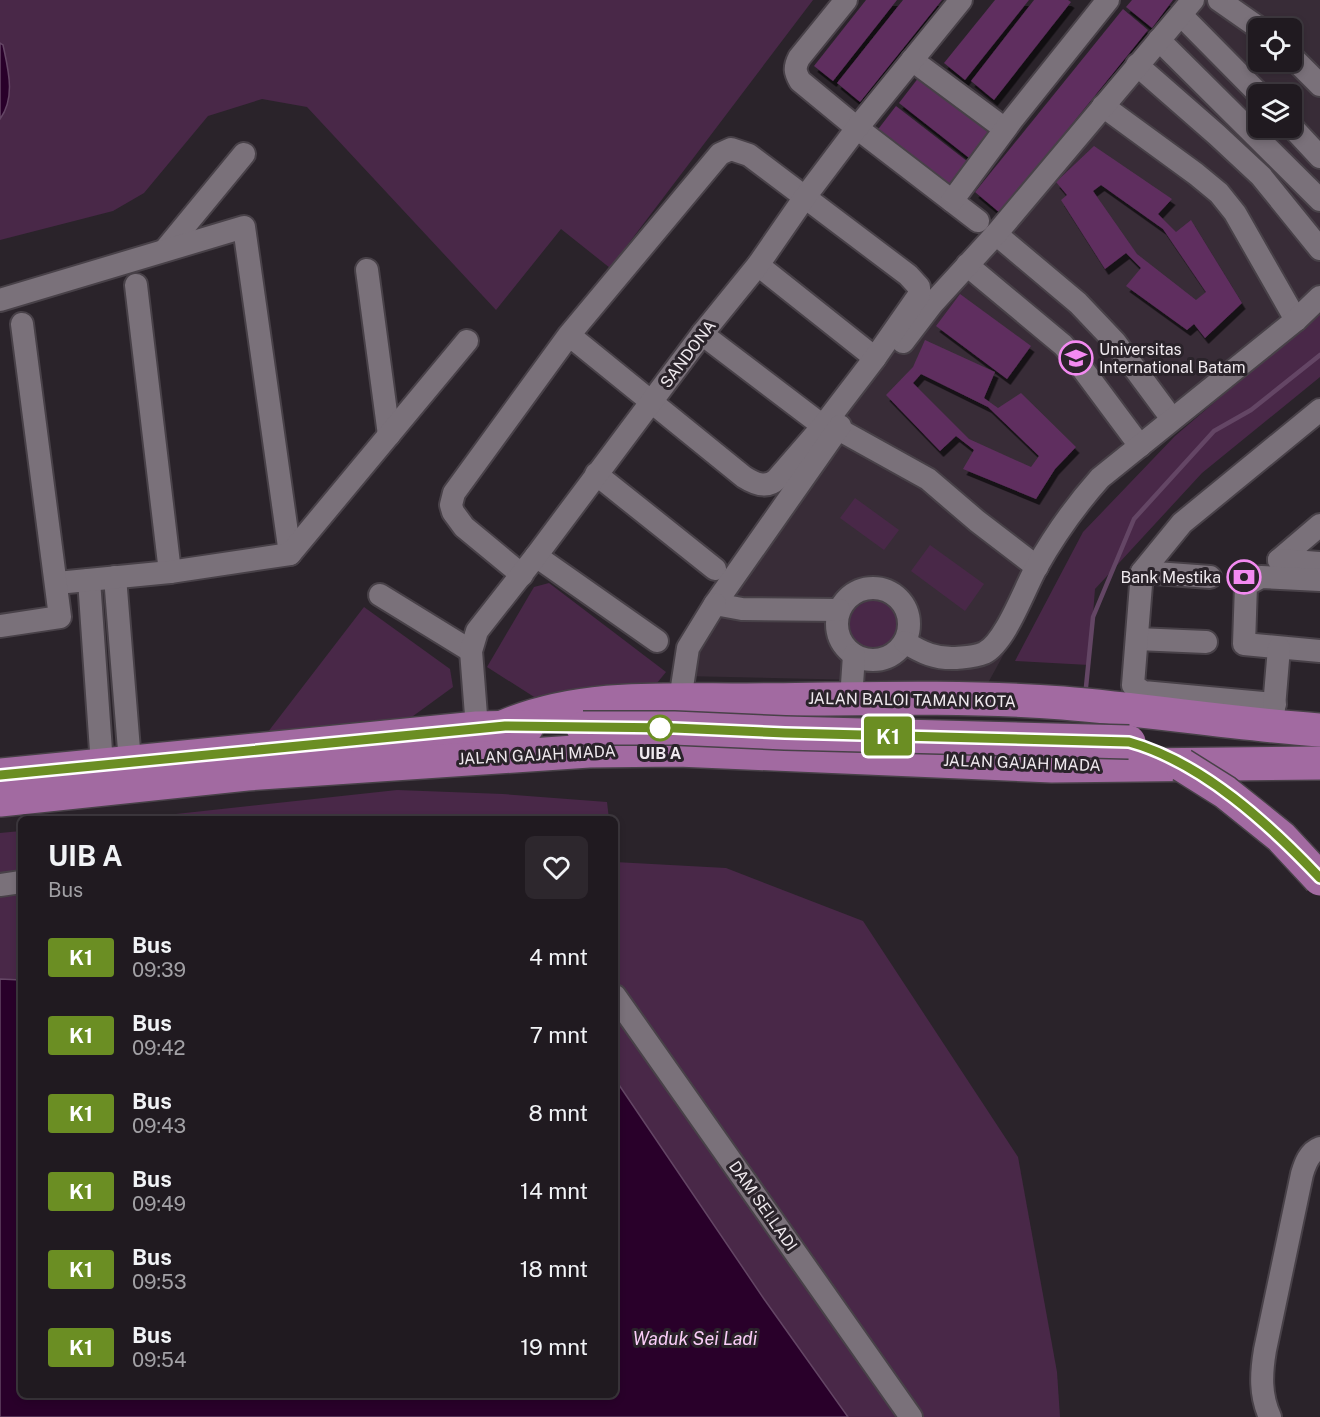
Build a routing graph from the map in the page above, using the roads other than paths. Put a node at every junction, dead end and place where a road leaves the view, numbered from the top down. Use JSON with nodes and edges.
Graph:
{"nodes":[{"id":1,"x":846,"y":0,"type":"edge"},
{"id":2,"x":961,"y":0,"type":"edge"},
{"id":3,"x":1108,"y":0,"type":"edge"},
{"id":4,"x":1219,"y":0,"type":"edge"},
{"id":5,"x":1187,"y":7,"type":"edge"},
{"id":6,"x":1248,"y":20,"type":"edge"},
{"id":7,"x":1159,"y":40,"type":"junction"},
{"id":8,"x":912,"y":60,"type":"junction"},
{"id":9,"x":1137,"y":65,"type":"junction"},
{"id":10,"x":1302,"y":67,"type":"edge"},
{"id":11,"x":1251,"y":84,"type":"edge"},
{"id":12,"x":1320,"y":85,"type":"edge"},
{"id":13,"x":1102,"y":106,"type":"junction"},
{"id":14,"x":857,"y":128,"type":"junction"},
{"id":15,"x":1005,"y":129,"type":"junction"},
{"id":16,"x":1302,"y":138,"type":"edge"},
{"id":17,"x":244,"y":154,"type":"dead end"},
{"id":18,"x":1320,"y":157,"type":"edge"},
{"id":19,"x":805,"y":197,"type":"junction"},
{"id":20,"x":1320,"y":200,"type":"edge"},
{"id":21,"x":952,"y":201,"type":"junction"},
{"id":22,"x":987,"y":227,"type":"junction"},
{"id":23,"x":1320,"y":249,"type":"edge"},
{"id":24,"x":165,"y":250,"type":"junction"},
{"id":25,"x":758,"y":265,"type":"junction"},
{"id":26,"x":968,"y":265,"type":"junction"},
{"id":27,"x":367,"y":270,"type":"dead end"},
{"id":28,"x":136,"y":285,"type":"dead end"},
{"id":29,"x":1320,"y":297,"type":"edge"},
{"id":30,"x":0,"y":300,"type":"edge"},
{"id":31,"x":1296,"y":320,"type":"junction"},
{"id":32,"x":22,"y":324,"type":"dead end"},
{"id":33,"x":702,"y":334,"type":"junction"},
{"id":34,"x":569,"y":335,"type":"junction"},
{"id":35,"x":467,"y":341,"type":"dead end"},
{"id":36,"x":875,"y":358,"type":"junction"},
{"id":37,"x":650,"y":403,"type":"junction"},
{"id":38,"x":1320,"y":410,"type":"edge"},
{"id":39,"x":1172,"y":419,"type":"junction"},
{"id":40,"x":830,"y":427,"type":"junction"},
{"id":41,"x":389,"y":435,"type":"junction"},
{"id":42,"x":1140,"y":446,"type":"junction"},
{"id":43,"x":596,"y":474,"type":"junction"},
{"id":44,"x":1320,"y":525,"type":"edge"},
{"id":45,"x":290,"y":554,"type":"junction"},
{"id":46,"x":536,"y":556,"type":"junction"},
{"id":47,"x":1320,"y":562,"type":"edge"},
{"id":48,"x":1037,"y":567,"type":"junction"},
{"id":49,"x":1145,"y":568,"type":"junction"},
{"id":50,"x":715,"y":569,"type":"dead end"},
{"id":51,"x":170,"y":572,"type":"junction"},
{"id":52,"x":522,"y":575,"type":"junction"},
{"id":53,"x":115,"y":577,"type":"junction"},
{"id":54,"x":1210,"y":577,"type":"dead end"},
{"id":55,"x":89,"y":580,"type":"junction"},
{"id":56,"x":1320,"y":580,"type":"edge"},
{"id":57,"x":57,"y":583,"type":"junction"},
{"id":58,"x":380,"y":595,"type":"dead end"},
{"id":59,"x":715,"y":604,"type":"junction"},
{"id":60,"x":839,"y":610,"type":"junction"},
{"id":61,"x":0,"y":626,"type":"edge"},
{"id":62,"x":1137,"y":639,"type":"junction"},
{"id":63,"x":657,"y":641,"type":"dead end"},
{"id":64,"x":905,"y":642,"type":"junction"},
{"id":65,"x":1206,"y":642,"type":"dead end"},
{"id":66,"x":1279,"y":648,"type":"junction"},
{"id":67,"x":471,"y":651,"type":"junction"},
{"id":68,"x":1320,"y":651,"type":"edge"},
{"id":69,"x":854,"y":655,"type":"junction"},
{"id":70,"x":880,"y":660,"type":"junction"},
{"id":71,"x":865,"y":699,"type":"junction"},
{"id":72,"x":680,"y":700,"type":"junction"},
{"id":73,"x":1061,"y":703,"type":"junction"},
{"id":74,"x":1274,"y":715,"type":"junction"},
{"id":75,"x":491,"y":727,"type":"junction"},
{"id":76,"x":1320,"y":730,"type":"edge"},
{"id":77,"x":1320,"y":763,"type":"edge"},
{"id":78,"x":116,"y":764,"type":"junction"},
{"id":79,"x":1052,"y":766,"type":"junction"},
{"id":80,"x":0,"y":775,"type":"edge"},
{"id":81,"x":0,"y":800,"type":"edge"},
{"id":82,"x":1320,"y":879,"type":"edge"},
{"id":83,"x":18,"y":882,"type":"edge"},
{"id":84,"x":0,"y":885,"type":"edge"},
{"id":85,"x":618,"y":1000,"type":"edge"},
{"id":86,"x":1320,"y":1148,"type":"edge"},
{"id":87,"x":911,"y":1417,"type":"edge"},
{"id":88,"x":1270,"y":1417,"type":"edge"}],
"edges":[{"from":1,"to":14,"type":"street"},
{"from":2,"to":8,"type":"street","name":"SANDONA"},
{"from":3,"to":15,"type":"street"},
{"from":4,"to":6,"type":"street"},
{"from":5,"to":7,"type":"street"},
{"from":5,"to":11,"type":"street"},
{"from":7,"to":9,"type":"street"},
{"from":7,"to":20,"type":"street"},
{"from":8,"to":14,"type":"street","name":"SANDONA"},
{"from":8,"to":15,"type":"street"},
{"from":9,"to":13,"type":"street"},
{"from":9,"to":23,"type":"street"},
{"from":10,"to":12,"type":"street"},
{"from":13,"to":22,"type":"street"},
{"from":13,"to":31,"type":"street"},
{"from":14,"to":19,"type":"street","name":"SANDONA"},
{"from":14,"to":21,"type":"street"},
{"from":15,"to":21,"type":"street"},
{"from":16,"to":18,"type":"street"},
{"from":17,"to":24,"type":"street"},
{"from":19,"to":25,"type":"street","name":"SANDONA"},
{"from":19,"to":34,"type":"street"},
{"from":19,"to":36,"type":"street"},
{"from":21,"to":22,"type":"street"},
{"from":22,"to":26,"type":"street"},
{"from":22,"to":39,"type":"street"},
{"from":24,"to":30,"type":"street"},
{"from":24,"to":45,"type":"street"},
{"from":25,"to":33,"type":"street","name":"SANDONA"},
{"from":25,"to":36,"type":"street"},
{"from":26,"to":40,"type":"street"},
{"from":26,"to":42,"type":"street"},
{"from":27,"to":41,"type":"street"},
{"from":28,"to":51,"type":"street"},
{"from":29,"to":31,"type":"street"},
{"from":31,"to":39,"type":"street"},
{"from":32,"to":57,"type":"street"},
{"from":33,"to":37,"type":"street","name":"SANDONA"},
{"from":33,"to":40,"type":"street"},
{"from":34,"to":37,"type":"street"},
{"from":34,"to":52,"type":"street"},
{"from":35,"to":41,"type":"street"},
{"from":36,"to":40,"type":"street"},
{"from":37,"to":40,"type":"street"},
{"from":37,"to":43,"type":"street","name":"SANDONA"},
{"from":38,"to":49,"type":"street"},
{"from":39,"to":42,"type":"street"},
{"from":40,"to":48,"type":"street"},
{"from":40,"to":59,"type":"street"},
{"from":41,"to":45,"type":"street"},
{"from":42,"to":48,"type":"street"},
{"from":43,"to":46,"type":"street","name":"SANDONA"},
{"from":43,"to":50,"type":"street"},
{"from":44,"to":47,"type":"street"},
{"from":45,"to":51,"type":"street"},
{"from":46,"to":52,"type":"street","name":"SANDONA"},
{"from":46,"to":63,"type":"street"},
{"from":48,"to":64,"type":"street"},
{"from":49,"to":54,"type":"street"},
{"from":49,"to":62,"type":"street"},
{"from":51,"to":53,"type":"street"},
{"from":52,"to":67,"type":"street","name":"SANDONA"},
{"from":53,"to":55,"type":"street"},
{"from":53,"to":78,"type":"street"},
{"from":55,"to":57,"type":"street"},
{"from":55,"to":78,"type":"street"},
{"from":56,"to":66,"type":"street"},
{"from":57,"to":61,"type":"street"},
{"from":58,"to":67,"type":"street"},
{"from":59,"to":60,"type":"street"},
{"from":59,"to":72,"type":"street"},
{"from":60,"to":64,"type":"street"},
{"from":60,"to":69,"type":"street"},
{"from":62,"to":65,"type":"street"},
{"from":62,"to":74,"type":"street"},
{"from":64,"to":70,"type":"street"},
{"from":66,"to":68,"type":"street"},
{"from":66,"to":74,"type":"street"},
{"from":67,"to":75,"type":"street","name":"SANDONA"},
{"from":69,"to":70,"type":"street"},
{"from":69,"to":71,"type":"street"},
{"from":70,"to":71,"type":"street"},
{"from":71,"to":72,"type":"highway","name":"JALAN BALOI TAMAN KOTA"},
{"from":71,"to":73,"type":"highway","name":"JALAN BALOI TAMAN KOTA"},
{"from":72,"to":75,"type":"highway","name":"JALAN BALOI TAMAN KOTA"},
{"from":73,"to":74,"type":"highway","name":"JALAN BALOI TAMAN KOTA"},
{"from":73,"to":79,"type":"highway"},
{"from":74,"to":76,"type":"highway","name":"JALAN BALOI TAMAN KOTA"},
{"from":75,"to":78,"type":"highway","name":"JALAN GAJAH MADA"},
{"from":75,"to":82,"type":"highway","name":"JALAN GAJAH MADA","bridge":true},
{"from":77,"to":79,"type":"highway","name":"JALAN GAJAH MADA"},
{"from":78,"to":80,"type":"highway","name":"JALAN GAJAH MADA"},
{"from":79,"to":81,"type":"highway","name":"JALAN GAJAH MADA"},
{"from":83,"to":84,"type":"street"},
{"from":85,"to":87,"type":"street","name":"DAM SEI.LADI"},
{"from":86,"to":88,"type":"street"}]}
